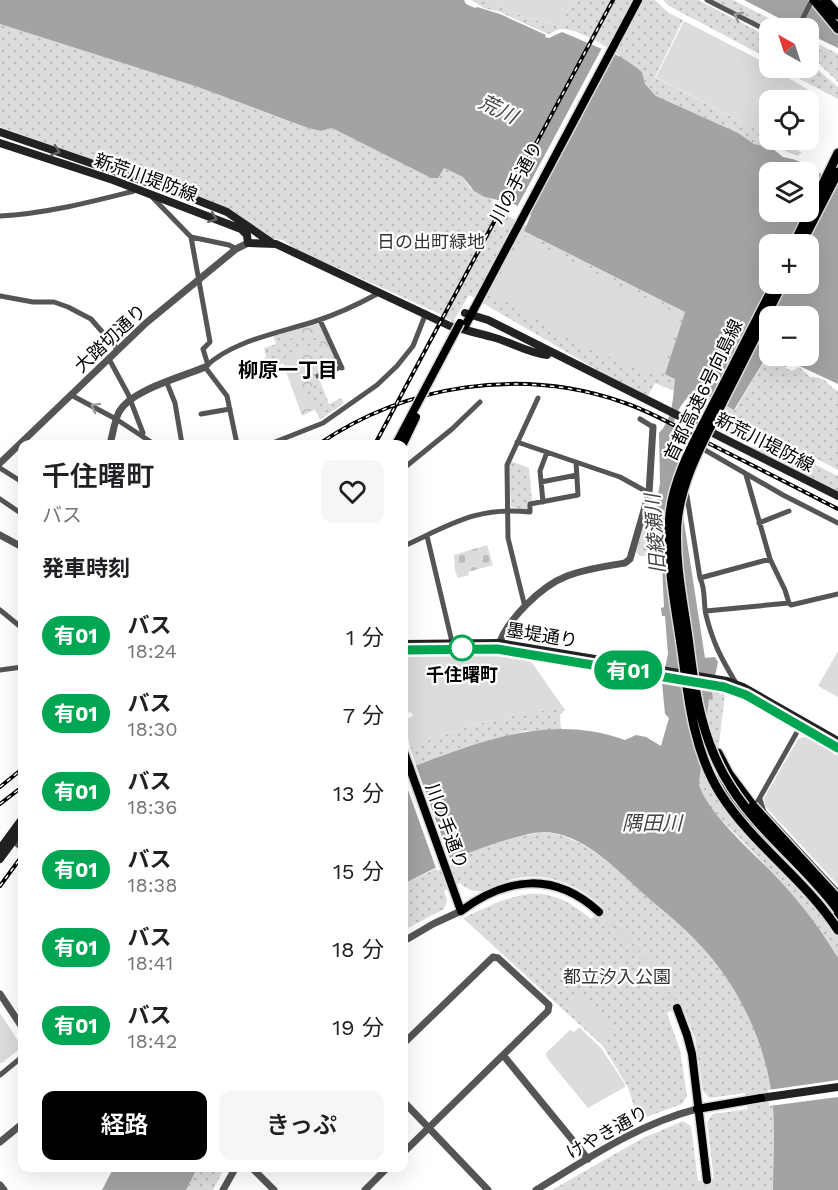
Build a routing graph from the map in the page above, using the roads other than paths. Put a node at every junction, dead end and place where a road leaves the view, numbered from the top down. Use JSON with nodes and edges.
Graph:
{"nodes":[{"id":1,"x":632,"y":0,"type":"edge"},
{"id":2,"x":638,"y":0,"type":"edge"},
{"id":3,"x":707,"y":0,"type":"edge"},
{"id":4,"x":813,"y":0,"type":"edge"},
{"id":5,"x":825,"y":0,"type":"edge"},
{"id":6,"x":838,"y":15,"type":"edge"},
{"id":7,"x":803,"y":18,"type":"edge"},
{"id":8,"x":759,"y":26,"type":"edge"},
{"id":9,"x":838,"y":29,"type":"edge"},
{"id":10,"x":0,"y":132,"type":"edge"},
{"id":11,"x":0,"y":143,"type":"edge"},
{"id":12,"x":838,"y":153,"type":"edge"},
{"id":13,"x":838,"y":163,"type":"edge"},
{"id":14,"x":838,"y":172,"type":"edge"},
{"id":15,"x":135,"y":189,"type":"junction"},
{"id":16,"x":153,"y":195,"type":"junction"},
{"id":17,"x":0,"y":216,"type":"edge"},
{"id":18,"x":799,"y":234,"type":"edge"},
{"id":19,"x":799,"y":234,"type":"edge"},
{"id":20,"x":806,"y":234,"type":"edge"},
{"id":21,"x":806,"y":234,"type":"edge"},
{"id":22,"x":191,"y":237,"type":"junction"},
{"id":23,"x":248,"y":243,"type":"junction"},
{"id":24,"x":274,"y":244,"type":"junction"},
{"id":25,"x":236,"y":249,"type":"junction"},
{"id":26,"x":198,"y":282,"type":"junction"},
{"id":27,"x":378,"y":291,"type":"junction"},
{"id":28,"x":770,"y":294,"type":"edge"},
{"id":29,"x":777,"y":294,"type":"edge"},
{"id":30,"x":0,"y":296,"type":"edge"},
{"id":31,"x":469,"y":311,"type":"junction"},
{"id":32,"x":426,"y":313,"type":"junction"},
{"id":33,"x":321,"y":320,"type":"junction"},
{"id":34,"x":462,"y":325,"type":"junction"},
{"id":35,"x":118,"y":350,"type":"junction"},
{"id":36,"x":549,"y":351,"type":"junction"},
{"id":37,"x":109,"y":359,"type":"junction"},
{"id":38,"x":207,"y":366,"type":"junction"},
{"id":39,"x":318,"y":376,"type":"dead end"},
{"id":40,"x":167,"y":382,"type":"junction"},
{"id":41,"x":71,"y":395,"type":"junction"},
{"id":42,"x":538,"y":398,"type":"dead end"},
{"id":43,"x":131,"y":400,"type":"junction"},
{"id":44,"x":480,"y":402,"type":"dead end"},
{"id":45,"x":230,"y":410,"type":"junction"},
{"id":46,"x":201,"y":414,"type":"dead end"},
{"id":47,"x":116,"y":419,"type":"junction"},
{"id":48,"x":640,"y":419,"type":"dead end"},
{"id":49,"x":653,"y":427,"type":"joint"},
{"id":50,"x":141,"y":435,"type":"junction"},
{"id":51,"x":24,"y":440,"type":"edge"},
{"id":52,"x":111,"y":440,"type":"edge"},
{"id":53,"x":148,"y":440,"type":"edge"},
{"id":54,"x":181,"y":440,"type":"edge"},
{"id":55,"x":236,"y":440,"type":"edge"},
{"id":56,"x":280,"y":440,"type":"edge"},
{"id":57,"x":398,"y":440,"type":"edge"},
{"id":58,"x":405,"y":440,"type":"edge"},
{"id":59,"x":517,"y":442,"type":"junction"},
{"id":60,"x":18,"y":446,"type":"edge"},
{"id":61,"x":547,"y":452,"type":"junction"},
{"id":62,"x":576,"y":462,"type":"junction"},
{"id":63,"x":0,"y":463,"type":"edge"},
{"id":64,"x":408,"y":465,"type":"edge"},
{"id":65,"x":0,"y":468,"type":"edge"},
{"id":66,"x":746,"y":475,"type":"junction"},
{"id":67,"x":577,"y":476,"type":"junction"},
{"id":68,"x":18,"y":479,"type":"edge"},
{"id":69,"x":541,"y":482,"type":"junction"},
{"id":70,"x":649,"y":493,"type":"junction"},
{"id":71,"x":838,"y":496,"type":"edge"},
{"id":72,"x":0,"y":499,"type":"edge"},
{"id":73,"x":543,"y":502,"type":"junction"},
{"id":74,"x":508,"y":510,"type":"junction"},
{"id":75,"x":18,"y":511,"type":"edge"},
{"id":76,"x":789,"y":511,"type":"dead end"},
{"id":77,"x":759,"y":523,"type":"junction"},
{"id":78,"x":838,"y":523,"type":"edge"},
{"id":79,"x":0,"y":535,"type":"edge"},
{"id":80,"x":427,"y":536,"type":"junction"},
{"id":81,"x":408,"y":544,"type":"edge"},
{"id":82,"x":18,"y":545,"type":"edge"},
{"id":83,"x":770,"y":559,"type":"junction"},
{"id":84,"x":700,"y":578,"type":"junction"},
{"id":85,"x":838,"y":594,"type":"edge"},
{"id":86,"x":789,"y":603,"type":"junction"},
{"id":87,"x":525,"y":607,"type":"junction"},
{"id":88,"x":0,"y":610,"type":"edge"},
{"id":89,"x":706,"y":611,"type":"junction"},
{"id":90,"x":18,"y":625,"type":"edge"},
{"id":91,"x":452,"y":642,"type":"junction"},
{"id":92,"x":408,"y":644,"type":"edge"},
{"id":93,"x":498,"y":646,"type":"junction"},
{"id":94,"x":408,"y":650,"type":"edge"},
{"id":95,"x":18,"y":668,"type":"edge"},
{"id":96,"x":0,"y":670,"type":"edge"},
{"id":97,"x":714,"y":682,"type":"junction"},
{"id":98,"x":694,"y":683,"type":"junction"},
{"id":99,"x":736,"y":683,"type":"junction"},
{"id":100,"x":692,"y":713,"type":"junction"},
{"id":101,"x":802,"y":724,"type":"junction"},
{"id":102,"x":838,"y":741,"type":"edge"},
{"id":103,"x":838,"y":748,"type":"edge"},
{"id":104,"x":408,"y":764,"type":"edge"},
{"id":105,"x":759,"y":798,"type":"junction"},
{"id":106,"x":764,"y":812,"type":"junction"},
{"id":107,"x":18,"y":829,"type":"edge"},
{"id":108,"x":18,"y":833,"type":"edge"},
{"id":109,"x":13,"y":842,"type":"junction"},
{"id":110,"x":18,"y":846,"type":"edge"},
{"id":111,"x":0,"y":849,"type":"edge"},
{"id":112,"x":0,"y":859,"type":"edge"},
{"id":113,"x":838,"y":892,"type":"edge"},
{"id":114,"x":838,"y":899,"type":"edge"},
{"id":115,"x":838,"y":910,"type":"edge"},
{"id":116,"x":461,"y":911,"type":"junction"},
{"id":117,"x":597,"y":914,"type":"tunnel mouth"},
{"id":118,"x":838,"y":919,"type":"edge"},
{"id":119,"x":838,"y":930,"type":"edge"},
{"id":120,"x":408,"y":939,"type":"edge"},
{"id":121,"x":0,"y":994,"type":"edge"},
{"id":122,"x":674,"y":1009,"type":"tunnel mouth"},
{"id":123,"x":18,"y":1021,"type":"edge"},
{"id":124,"x":408,"y":1039,"type":"edge"},
{"id":125,"x":503,"y":1055,"type":"junction"},
{"id":126,"x":18,"y":1060,"type":"edge"},
{"id":127,"x":0,"y":1075,"type":"edge"},
{"id":128,"x":838,"y":1088,"type":"edge"},
{"id":129,"x":761,"y":1098,"type":"joint"},
{"id":130,"x":408,"y":1106,"type":"edge"},
{"id":131,"x":697,"y":1109,"type":"junction"},
{"id":132,"x":18,"y":1127,"type":"edge"},
{"id":133,"x":428,"y":1128,"type":"junction"},
{"id":134,"x":0,"y":1142,"type":"edge"},
{"id":135,"x":408,"y":1148,"type":"edge"},
{"id":136,"x":588,"y":1159,"type":"junction"},
{"id":137,"x":233,"y":1172,"type":"edge"},
{"id":138,"x":256,"y":1172,"type":"edge"},
{"id":139,"x":383,"y":1172,"type":"edge"},
{"id":140,"x":707,"y":1180,"type":"dead end"},
{"id":141,"x":0,"y":1185,"type":"edge"},
{"id":142,"x":4,"y":1190,"type":"edge"},
{"id":143,"x":223,"y":1190,"type":"edge"},
{"id":144,"x":274,"y":1190,"type":"edge"},
{"id":145,"x":365,"y":1190,"type":"edge"},
{"id":146,"x":488,"y":1190,"type":"edge"},
{"id":147,"x":536,"y":1190,"type":"edge"}],
"edges":[{"from":1,"to":31,"type":"main road","name":"川の手通り"},
{"from":2,"to":31,"type":"main road","name":"川の手通り"},
{"from":8,"to":3,"type":"street","one_way":true},
{"from":4,"to":7,"type":"street"},
{"from":4,"to":9,"type":"highway"},
{"from":5,"to":6,"type":"highway"},
{"from":10,"to":24,"type":"main road","name":"新荒川堤防線","one_way":true},
{"from":11,"to":15,"type":"main road","name":"新荒川堤防線"},
{"from":12,"to":18,"type":"highway"},
{"from":13,"to":19,"type":"highway"},
{"from":13,"to":20,"type":"highway"},
{"from":14,"to":21,"type":"highway"},
{"from":15,"to":16,"type":"main road","name":"新荒川堤防線"},
{"from":15,"to":17,"type":"street"},
{"from":16,"to":22,"type":"street"},
{"from":16,"to":23,"type":"main road","name":"新荒川堤防線","one_way":true},
{"from":22,"to":25,"type":"street"},
{"from":22,"to":26,"type":"street"},
{"from":23,"to":24,"type":"main road","name":"新荒川堤防線"},
{"from":23,"to":25,"type":"street","name":"大踏切通り"},
{"from":24,"to":27,"type":"main road","name":"新荒川堤防線"},
{"from":25,"to":26,"type":"street","name":"大踏切通り"},
{"from":26,"to":35,"type":"street","name":"大踏切通り"},
{"from":26,"to":38,"type":"street"},
{"from":27,"to":32,"type":"main road","name":"新荒川堤防線"},
{"from":27,"to":33,"type":"street"},
{"from":28,"to":100,"type":"highway","name":"首都高速6号向島線","bridge":true},
{"from":29,"to":98,"type":"highway","name":"首都高速6号向島線","bridge":true},
{"from":30,"to":35,"type":"street"},
{"from":31,"to":34,"type":"main road","name":"川の手通り"},
{"from":31,"to":36,"type":"main road","name":"新荒川堤防線"},
{"from":32,"to":36,"type":"main road","name":"新荒川堤防線"},
{"from":32,"to":56,"type":"street"},
{"from":33,"to":38,"type":"street"},
{"from":33,"to":39,"type":"street"},
{"from":34,"to":57,"type":"main road","name":"川の手通り","bridge":true},
{"from":34,"to":58,"type":"main road","name":"川の手通り","bridge":true},
{"from":35,"to":37,"type":"street","name":"大踏切通り"},
{"from":36,"to":71,"type":"main road","name":"新荒川堤防線"},
{"from":37,"to":41,"type":"street","name":"大踏切通り"},
{"from":37,"to":43,"type":"street"},
{"from":38,"to":40,"type":"street"},
{"from":38,"to":45,"type":"street"},
{"from":40,"to":43,"type":"street"},
{"from":40,"to":54,"type":"street"},
{"from":47,"to":41,"type":"street","one_way":true},
{"from":41,"to":51,"type":"street","name":"大踏切通り"},
{"from":42,"to":59,"type":"street"},
{"from":43,"to":47,"type":"street"},
{"from":43,"to":50,"type":"street"},
{"from":44,"to":64,"type":"street"},
{"from":45,"to":46,"type":"street"},
{"from":45,"to":55,"type":"street"},
{"from":47,"to":50,"type":"street"},
{"from":47,"to":52,"type":"street"},
{"from":48,"to":49,"type":"street"},
{"from":49,"to":70,"type":"street"},
{"from":50,"to":53,"type":"street"},
{"from":59,"to":61,"type":"street"},
{"from":59,"to":74,"type":"street"},
{"from":60,"to":63,"type":"street","name":"大踏切通り"},
{"from":61,"to":62,"type":"street"},
{"from":61,"to":69,"type":"street"},
{"from":62,"to":67,"type":"street"},
{"from":62,"to":70,"type":"street"},
{"from":65,"to":68,"type":"street"},
{"from":66,"to":77,"type":"street"},
{"from":66,"to":78,"type":"street"},
{"from":66,"to":84,"type":"street"},
{"from":67,"to":69,"type":"street"},
{"from":67,"to":73,"type":"street"},
{"from":69,"to":73,"type":"street"},
{"from":70,"to":87,"type":"street"},
{"from":72,"to":75,"type":"street"},
{"from":73,"to":74,"type":"street"},
{"from":74,"to":80,"type":"street"},
{"from":74,"to":87,"type":"street"},
{"from":76,"to":77,"type":"street"},
{"from":77,"to":83,"type":"street"},
{"from":79,"to":82,"type":"street"},
{"from":80,"to":81,"type":"street"},
{"from":80,"to":91,"type":"street"},
{"from":83,"to":84,"type":"street"},
{"from":83,"to":86,"type":"street"},
{"from":84,"to":89,"type":"street"},
{"from":85,"to":86,"type":"street"},
{"from":86,"to":89,"type":"street"},
{"from":87,"to":93,"type":"street"},
{"from":88,"to":90,"type":"street"},
{"from":89,"to":99,"type":"street"},
{"from":91,"to":92,"type":"main road","name":"墨堤通り"},
{"from":91,"to":93,"type":"main road","name":"墨堤通り"},
{"from":93,"to":94,"type":"main road","name":"墨堤通り"},
{"from":93,"to":97,"type":"main road","name":"墨堤通り","bridge":true},
{"from":95,"to":96,"type":"street"},
{"from":97,"to":99,"type":"main road","name":"墨堤通り"},
{"from":97,"to":101,"type":"main road","name":"墨堤通り"},
{"from":98,"to":114,"type":"highway","bridge":true},
{"from":98,"to":115,"type":"highway","name":"首都高速6号向島線","bridge":true},
{"from":99,"to":101,"type":"main road","name":"墨堤通り"},
{"from":100,"to":118,"type":"highway","bridge":true},
{"from":100,"to":119,"type":"highway","name":"首都高速6号向島線","bridge":true},
{"from":101,"to":102,"type":"main road","name":"墨堤通り"},
{"from":101,"to":103,"type":"main road","name":"墨堤通り"},
{"from":101,"to":105,"type":"street"},
{"from":104,"to":116,"type":"main road","name":"川の手通り"},
{"from":105,"to":106,"type":"street"},
{"from":105,"to":106,"type":"street"},
{"from":106,"to":113,"type":"street"},
{"from":107,"to":111,"type":"main road"},
{"from":108,"to":109,"type":"main road"},
{"from":109,"to":110,"type":"street"},
{"from":109,"to":112,"type":"main road"},
{"from":116,"to":117,"type":"main road"},
{"from":116,"to":120,"type":"street"},
{"from":121,"to":123,"type":"street"},
{"from":122,"to":131,"type":"main road"},
{"from":124,"to":125,"type":"street"},
{"from":125,"to":133,"type":"street"},
{"from":125,"to":136,"type":"street"},
{"from":126,"to":127,"type":"street"},
{"from":128,"to":129,"type":"main road"},
{"from":129,"to":131,"type":"main road"},
{"from":130,"to":133,"type":"street"},
{"from":131,"to":136,"type":"street","name":"けやき通り"},
{"from":131,"to":140,"type":"main road"},
{"from":132,"to":134,"type":"street"},
{"from":133,"to":135,"type":"street"},
{"from":133,"to":146,"type":"street"},
{"from":136,"to":147,"type":"street","name":"けやき通り"},
{"from":137,"to":143,"type":"street"},
{"from":138,"to":144,"type":"street"},
{"from":139,"to":145,"type":"street"},
{"from":141,"to":142,"type":"street"}]}
